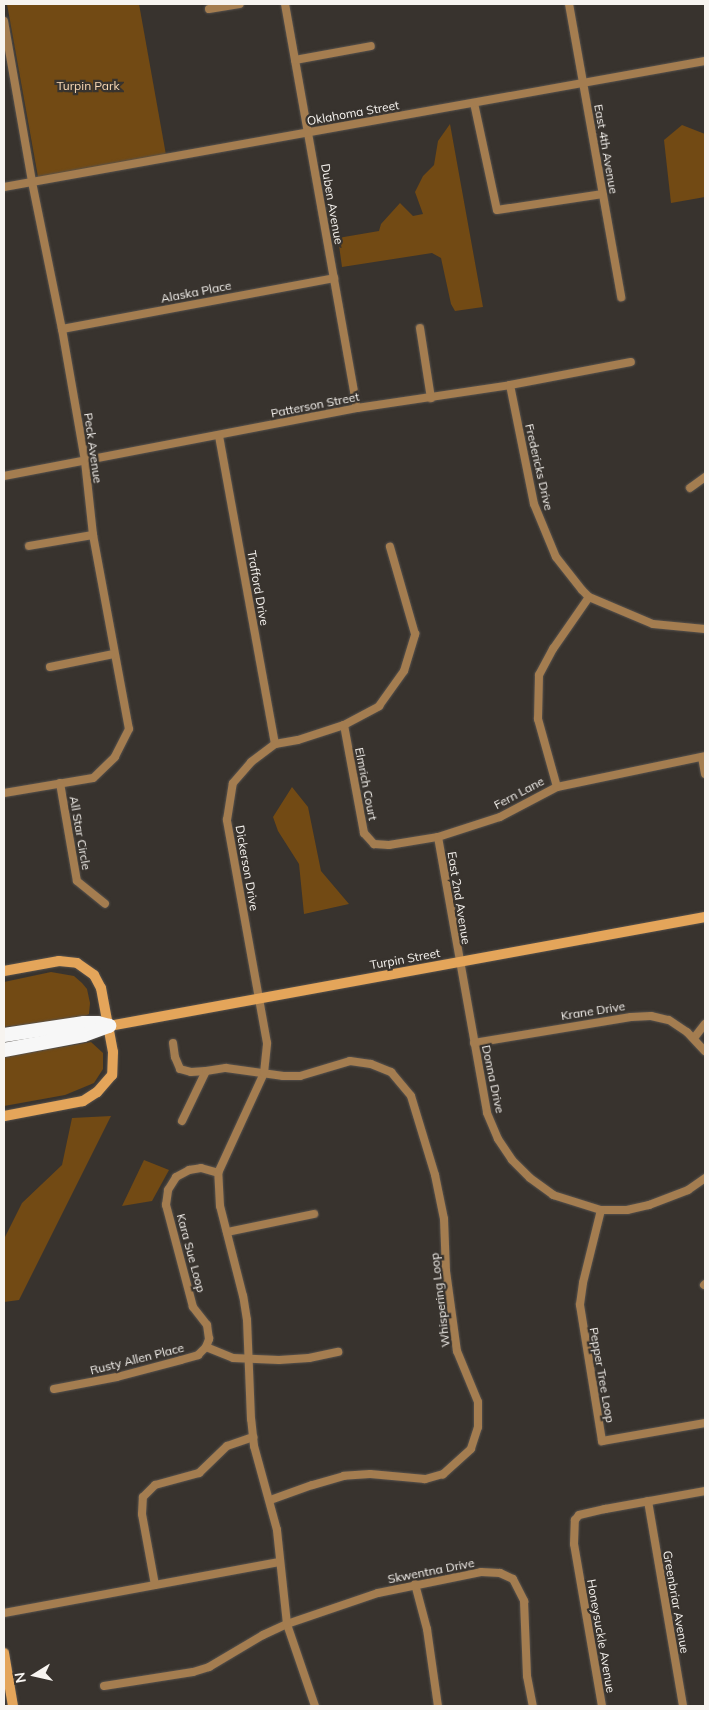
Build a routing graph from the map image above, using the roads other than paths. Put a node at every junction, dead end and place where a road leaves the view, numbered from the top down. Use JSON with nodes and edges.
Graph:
{"nodes":[{"id":1,"x":240,"y":4,"type":"edge"},
{"id":2,"x":285,"y":4,"type":"edge"},
{"id":3,"x":569,"y":4,"type":"edge"},
{"id":4,"x":209,"y":10,"type":"dead end"},
{"id":5,"x":4,"y":21,"type":"edge"},
{"id":6,"x":371,"y":46,"type":"dead end"},
{"id":7,"x":295,"y":60,"type":"junction"},
{"id":8,"x":705,"y":61,"type":"edge"},
{"id":9,"x":583,"y":83,"type":"junction"},
{"id":10,"x":474,"y":103,"type":"junction"},
{"id":11,"x":308,"y":133,"type":"junction"},
{"id":12,"x":32,"y":182,"type":"junction"},
{"id":13,"x":4,"y":187,"type":"edge"},
{"id":14,"x":602,"y":194,"type":"junction"},
{"id":15,"x":334,"y":278,"type":"junction"},
{"id":16,"x":621,"y":298,"type":"dead end"},
{"id":17,"x":420,"y":328,"type":"dead end"},
{"id":18,"x":62,"y":329,"type":"junction"},
{"id":19,"x":631,"y":362,"type":"dead end"},
{"id":20,"x":510,"y":385,"type":"junction"},
{"id":21,"x":431,"y":398,"type":"junction"},
{"id":22,"x":357,"y":408,"type":"junction"},
{"id":23,"x":219,"y":436,"type":"junction"},
{"id":24,"x":85,"y":461,"type":"junction"},
{"id":25,"x":4,"y":476,"type":"edge"},
{"id":26,"x":705,"y":477,"type":"edge"},
{"id":27,"x":690,"y":488,"type":"dead end"},
{"id":28,"x":93,"y":535,"type":"junction"},
{"id":29,"x":29,"y":546,"type":"dead end"},
{"id":30,"x":390,"y":546,"type":"dead end"},
{"id":31,"x":589,"y":598,"type":"junction"},
{"id":32,"x":705,"y":629,"type":"edge"},
{"id":33,"x":114,"y":654,"type":"junction"},
{"id":34,"x":50,"y":667,"type":"dead end"},
{"id":35,"x":344,"y":725,"type":"junction"},
{"id":36,"x":275,"y":744,"type":"junction"},
{"id":37,"x":704,"y":757,"type":"edge"},
{"id":38,"x":705,"y":774,"type":"edge"},
{"id":39,"x":60,"y":783,"type":"junction"},
{"id":40,"x":557,"y":787,"type":"junction"},
{"id":41,"x":4,"y":793,"type":"edge"},
{"id":42,"x":438,"y":837,"type":"junction"},
{"id":43,"x":374,"y":844,"type":"joint"},
{"id":44,"x":105,"y":904,"type":"dead end"},
{"id":45,"x":705,"y":917,"type":"edge"},
{"id":46,"x":459,"y":963,"type":"junction"},
{"id":47,"x":4,"y":971,"type":"edge"},
{"id":48,"x":259,"y":997,"type":"junction"},
{"id":49,"x":705,"y":1024,"type":"edge"},
{"id":50,"x":109,"y":1026,"type":"junction"},
{"id":51,"x":4,"y":1035,"type":"edge"},
{"id":52,"x":694,"y":1038,"type":"junction"},
{"id":53,"x":172,"y":1043,"type":"dead end"},
{"id":54,"x":474,"y":1043,"type":"junction"},
{"id":55,"x":4,"y":1050,"type":"edge"},
{"id":56,"x":705,"y":1051,"type":"edge"},
{"id":57,"x":206,"y":1071,"type":"junction"},
{"id":58,"x":264,"y":1073,"type":"junction"},
{"id":59,"x":4,"y":1116,"type":"edge"},
{"id":60,"x":182,"y":1121,"type":"dead end"},
{"id":61,"x":218,"y":1173,"type":"junction"},
{"id":62,"x":705,"y":1178,"type":"edge"},
{"id":63,"x":601,"y":1210,"type":"junction"},
{"id":64,"x":314,"y":1214,"type":"dead end"},
{"id":65,"x":226,"y":1232,"type":"junction"},
{"id":66,"x":206,"y":1347,"type":"junction"},
{"id":67,"x":338,"y":1352,"type":"dead end"},
{"id":68,"x":250,"y":1359,"type":"junction"},
{"id":69,"x":54,"y":1389,"type":"dead end"},
{"id":70,"x":705,"y":1423,"type":"edge"},
{"id":71,"x":253,"y":1437,"type":"junction"},
{"id":72,"x":705,"y":1491,"type":"edge"},
{"id":73,"x":270,"y":1500,"type":"junction"},
{"id":74,"x":648,"y":1501,"type":"junction"},
{"id":75,"x":279,"y":1562,"type":"junction"},
{"id":76,"x":415,"y":1584,"type":"junction"},
{"id":77,"x":155,"y":1585,"type":"junction"},
{"id":78,"x":4,"y":1613,"type":"edge"},
{"id":79,"x":287,"y":1624,"type":"junction"},
{"id":80,"x":4,"y":1653,"type":"edge"},
{"id":81,"x":104,"y":1686,"type":"dead end"},
{"id":82,"x":13,"y":1706,"type":"edge"},
{"id":83,"x":315,"y":1706,"type":"edge"},
{"id":84,"x":438,"y":1706,"type":"edge"},
{"id":85,"x":533,"y":1706,"type":"edge"},
{"id":86,"x":602,"y":1706,"type":"edge"},
{"id":87,"x":683,"y":1706,"type":"edge"}],
"edges":[{"from":1,"to":4,"type":"street"},
{"from":2,"to":7,"type":"street","name":"Duben Avenue"},
{"from":3,"to":9,"type":"street","name":"East 4th Avenue"},
{"from":5,"to":12,"type":"street","name":"Peck Avenue"},
{"from":6,"to":7,"type":"street"},
{"from":7,"to":11,"type":"street","name":"Duben Avenue"},
{"from":8,"to":9,"type":"street","name":"Oklahoma Street"},
{"from":9,"to":10,"type":"street","name":"Oklahoma Street"},
{"from":9,"to":14,"type":"street","name":"East 4th Avenue"},
{"from":10,"to":11,"type":"street","name":"Oklahoma Street"},
{"from":10,"to":14,"type":"street"},
{"from":11,"to":12,"type":"street","name":"Oklahoma Street"},
{"from":11,"to":15,"type":"street","name":"Duben Avenue"},
{"from":12,"to":13,"type":"street","name":"Oklahoma Street"},
{"from":12,"to":18,"type":"street","name":"Peck Avenue"},
{"from":14,"to":16,"type":"street","name":"East 4th Avenue"},
{"from":15,"to":18,"type":"street","name":"Alaska Place"},
{"from":15,"to":22,"type":"street","name":"Duben Avenue"},
{"from":17,"to":21,"type":"street"},
{"from":18,"to":24,"type":"street","name":"Peck Avenue"},
{"from":19,"to":20,"type":"street","name":"Patterson Street"},
{"from":20,"to":21,"type":"street","name":"Patterson Street"},
{"from":20,"to":31,"type":"street","name":"Fredericks Drive"},
{"from":21,"to":22,"type":"street","name":"Patterson Street"},
{"from":22,"to":23,"type":"street","name":"Patterson Street"},
{"from":23,"to":24,"type":"street","name":"Patterson Street"},
{"from":23,"to":36,"type":"street","name":"Trafford Drive"},
{"from":24,"to":25,"type":"street","name":"Patterson Street"},
{"from":24,"to":28,"type":"street","name":"Peck Avenue"},
{"from":26,"to":27,"type":"street"},
{"from":28,"to":29,"type":"street"},
{"from":28,"to":33,"type":"street","name":"Peck Avenue"},
{"from":30,"to":35,"type":"street","name":"Dickerson Drive"},
{"from":31,"to":32,"type":"street","name":"Fredericks Drive"},
{"from":31,"to":40,"type":"street"},
{"from":33,"to":34,"type":"street"},
{"from":33,"to":39,"type":"street","name":"Peck Avenue"},
{"from":35,"to":36,"type":"street","name":"Dickerson Drive"},
{"from":35,"to":43,"type":"street","name":"Elmrich Court"},
{"from":36,"to":48,"type":"street","name":"Dickerson Drive"},
{"from":37,"to":38,"type":"street"},
{"from":37,"to":40,"type":"street","name":"Fern Lane"},
{"from":39,"to":41,"type":"street","name":"Peck Avenue"},
{"from":39,"to":44,"type":"street","name":"All Star Circle"},
{"from":40,"to":42,"type":"street","name":"Fern Lane"},
{"from":42,"to":43,"type":"street","name":"Fern Lane"},
{"from":42,"to":46,"type":"street","name":"East 2nd Avenue"},
{"from":45,"to":46,"type":"street","name":"Turpin Street"},
{"from":46,"to":48,"type":"street","name":"Turpin Street"},
{"from":46,"to":54,"type":"street","name":"Donna Drive"},
{"from":47,"to":50,"type":"street"},
{"from":48,"to":50,"type":"street","name":"Turpin Street"},
{"from":48,"to":58,"type":"street","name":"Dickerson Drive"},
{"from":49,"to":52,"type":"street"},
{"from":50,"to":51,"type":"highway"},
{"from":50,"to":55,"type":"highway"},
{"from":50,"to":59,"type":"street"},
{"from":52,"to":54,"type":"street","name":"Krane Drive"},
{"from":52,"to":56,"type":"street","name":"Krane Drive"},
{"from":53,"to":57,"type":"street","name":"Whispering Loop"},
{"from":54,"to":63,"type":"street","name":"Donna Drive"},
{"from":57,"to":58,"type":"street","name":"Whispering Loop"},
{"from":57,"to":60,"type":"street"},
{"from":58,"to":61,"type":"street","name":"Dickerson Drive"},
{"from":58,"to":73,"type":"street","name":"Whispering Loop"},
{"from":61,"to":65,"type":"street"},
{"from":61,"to":66,"type":"street","name":"Kara Sue Loop"},
{"from":62,"to":63,"type":"street","name":"Donna Drive"},
{"from":63,"to":70,"type":"street","name":"Pepper Tree Loop"},
{"from":64,"to":65,"type":"street"},
{"from":65,"to":68,"type":"street"},
{"from":66,"to":68,"type":"street"},
{"from":66,"to":69,"type":"street","name":"Rusty Allen Place"},
{"from":67,"to":68,"type":"street"},
{"from":68,"to":71,"type":"street"},
{"from":71,"to":73,"type":"street"},
{"from":71,"to":77,"type":"street"},
{"from":72,"to":74,"type":"street"},
{"from":73,"to":75,"type":"street"},
{"from":74,"to":86,"type":"street","name":"Honeysuckle Avenue"},
{"from":74,"to":87,"type":"street","name":"Greenbriar Avenue"},
{"from":75,"to":77,"type":"street"},
{"from":75,"to":79,"type":"street"},
{"from":76,"to":79,"type":"street","name":"Skwentna Drive"},
{"from":76,"to":84,"type":"street"},
{"from":76,"to":85,"type":"street","name":"Skwentna Drive"},
{"from":77,"to":78,"type":"street"},
{"from":79,"to":81,"type":"street","name":"Skwentna Drive"},
{"from":79,"to":83,"type":"street"},
{"from":80,"to":82,"type":"street"}]}
